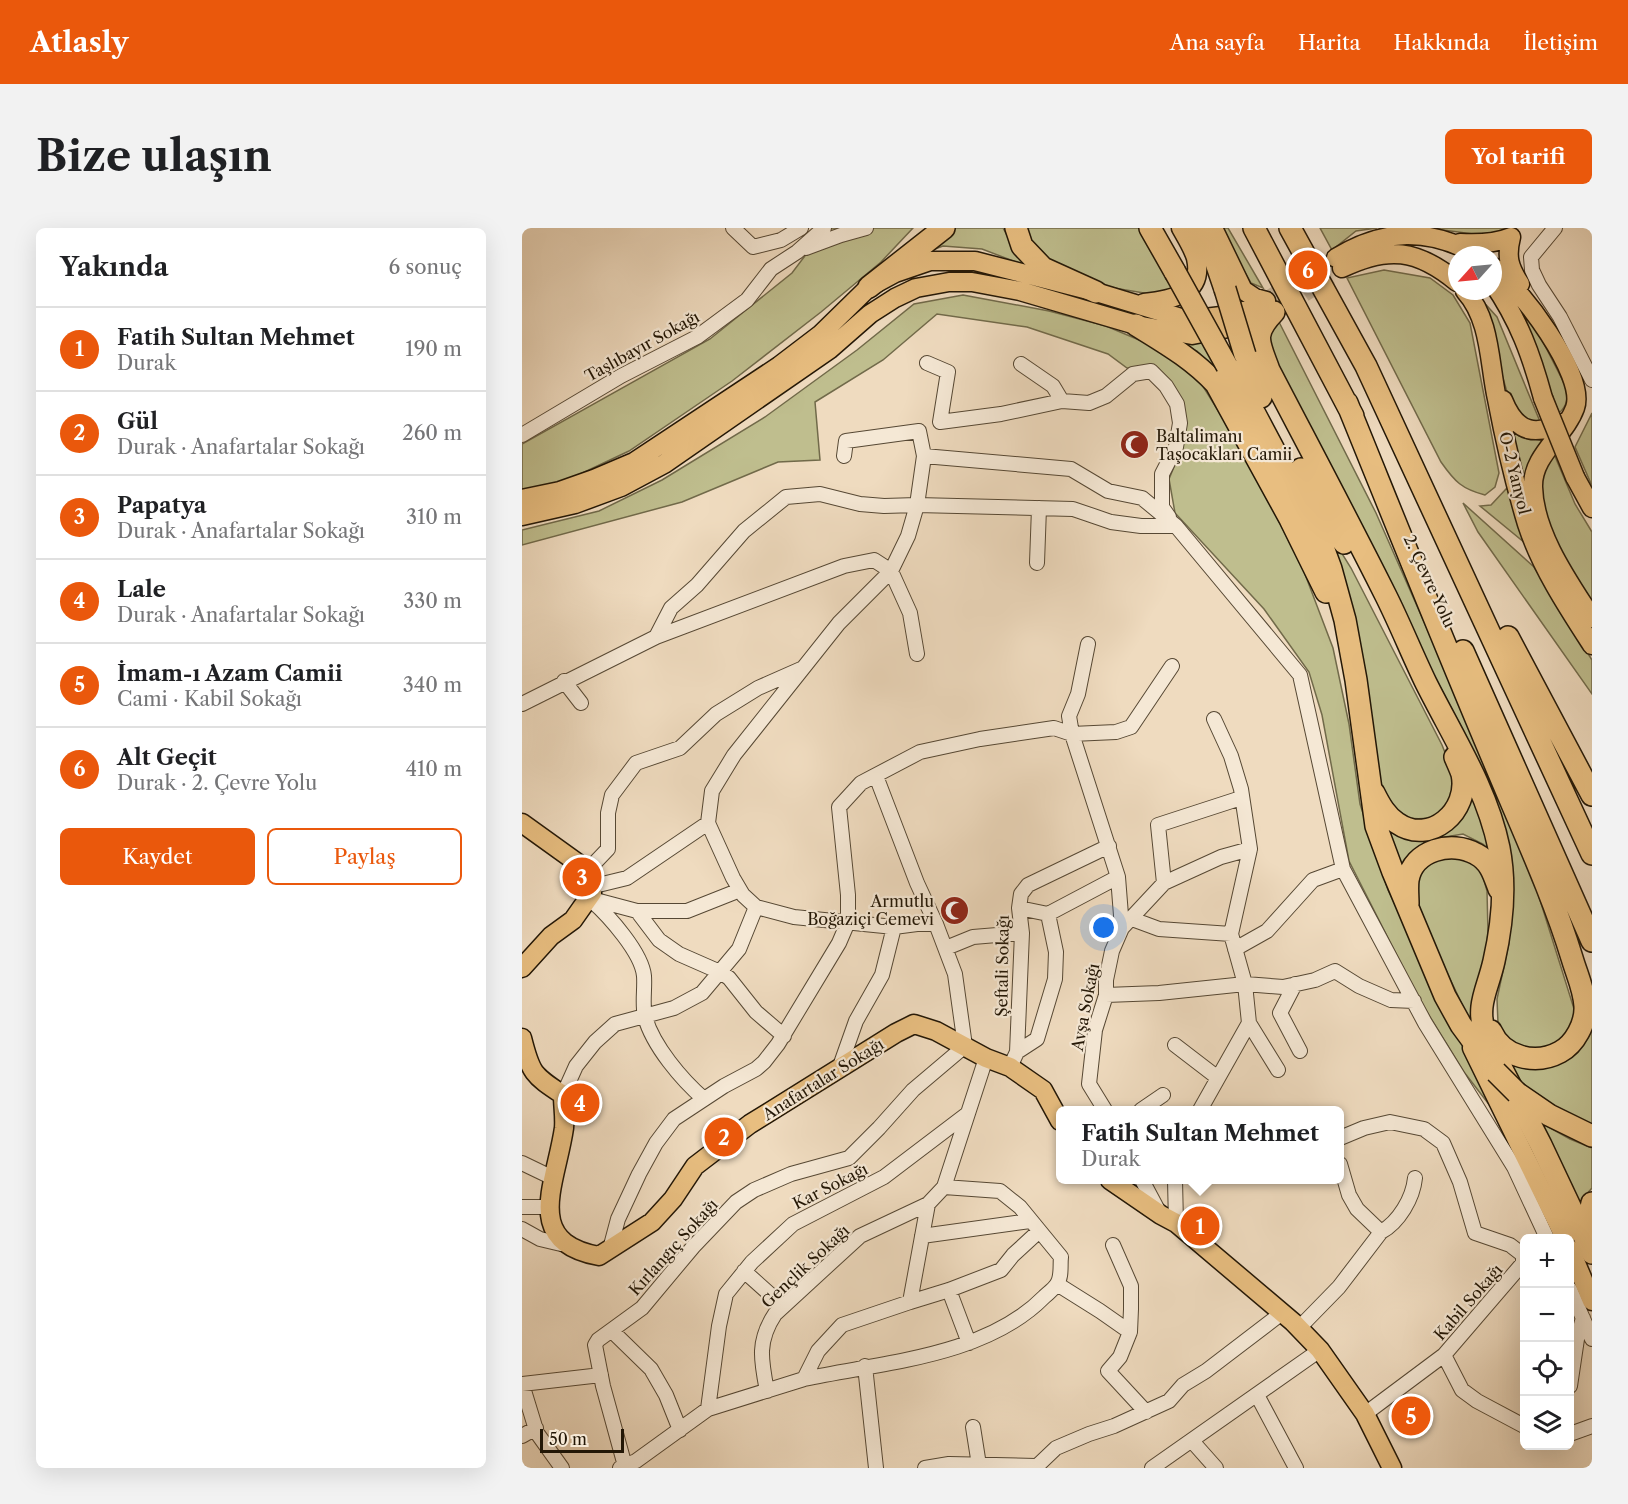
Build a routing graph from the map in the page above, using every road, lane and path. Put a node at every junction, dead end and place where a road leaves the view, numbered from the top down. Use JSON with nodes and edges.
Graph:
{"nodes":[{"id":1,"x":733,"y":228,"type":"edge"},
{"id":2,"x":801,"y":228,"type":"edge"},
{"id":3,"x":824,"y":228,"type":"edge"},
{"id":4,"x":866,"y":228,"type":"edge"},
{"id":5,"x":945,"y":228,"type":"edge"},
{"id":6,"x":1016,"y":228,"type":"edge"},
{"id":7,"x":1150,"y":228,"type":"edge"},
{"id":8,"x":1162,"y":228,"type":"edge"},
{"id":9,"x":1181,"y":228,"type":"edge"},
{"id":10,"x":1199,"y":228,"type":"edge"},
{"id":11,"x":1213,"y":228,"type":"edge"},
{"id":12,"x":1254,"y":228,"type":"edge"},
{"id":13,"x":1290,"y":228,"type":"edge"},
{"id":14,"x":1555,"y":228,"type":"edge"},
{"id":15,"x":1514,"y":232,"type":"edge"},
{"id":16,"x":1450,"y":246,"type":"edge"},
{"id":17,"x":1472,"y":246,"type":"edge"},
{"id":18,"x":797,"y":252,"type":"junction"},
{"id":19,"x":1412,"y":255,"type":"junction"},
{"id":20,"x":1448,"y":263,"type":"edge"},
{"id":21,"x":1180,"y":270,"type":"junction"},
{"id":22,"x":1448,"y":276,"type":"edge"},
{"id":23,"x":1502,"y":276,"type":"edge"},
{"id":24,"x":869,"y":287,"type":"junction"},
{"id":25,"x":1096,"y":292,"type":"junction"},
{"id":26,"x":1502,"y":296,"type":"edge"},
{"id":27,"x":1472,"y":300,"type":"edge"},
{"id":28,"x":1492,"y":300,"type":"edge"},
{"id":29,"x":1270,"y":306,"type":"junction"},
{"id":30,"x":1135,"y":314,"type":"junction"},
{"id":31,"x":1540,"y":320,"type":"junction"},
{"id":32,"x":1236,"y":360,"type":"junction"},
{"id":33,"x":927,"y":363,"type":"dead end"},
{"id":34,"x":1021,"y":364,"type":"dead end"},
{"id":35,"x":1366,"y":366,"type":"junction"},
{"id":36,"x":1494,"y":380,"type":"junction"},
{"id":37,"x":1592,"y":380,"type":"edge"},
{"id":38,"x":1543,"y":398,"type":"junction"},
{"id":39,"x":1062,"y":401,"type":"junction"},
{"id":40,"x":1347,"y":403,"type":"junction"},
{"id":41,"x":1568,"y":421,"type":"junction"},
{"id":42,"x":522,"y":435,"type":"edge"},
{"id":43,"x":844,"y":456,"type":"dead end"},
{"id":44,"x":924,"y":456,"type":"junction"},
{"id":45,"x":522,"y":499,"type":"edge"},
{"id":46,"x":917,"y":505,"type":"junction"},
{"id":47,"x":1039,"y":508,"type":"junction"},
{"id":48,"x":1592,"y":508,"type":"edge"},
{"id":49,"x":522,"y":516,"type":"edge"},
{"id":50,"x":1176,"y":526,"type":"junction"},
{"id":51,"x":1037,"y":563,"type":"dead end"},
{"id":52,"x":891,"y":571,"type":"junction"},
{"id":53,"x":1592,"y":618,"type":"edge"},
{"id":54,"x":656,"y":637,"type":"junction"},
{"id":55,"x":1088,"y":644,"type":"dead end"},
{"id":56,"x":1592,"y":645,"type":"edge"},
{"id":57,"x":1413,"y":653,"type":"junction"},
{"id":58,"x":917,"y":654,"type":"dead end"},
{"id":59,"x":1352,"y":655,"type":"junction"},
{"id":60,"x":1172,"y":666,"type":"dead end"},
{"id":61,"x":803,"y":668,"type":"junction"},
{"id":62,"x":564,"y":681,"type":"junction"},
{"id":63,"x":1426,"y":682,"type":"junction"},
{"id":64,"x":581,"y":703,"type":"dead end"},
{"id":65,"x":522,"y":704,"type":"edge"},
{"id":66,"x":1214,"y":718,"type":"dead end"},
{"id":67,"x":1072,"y":734,"type":"junction"},
{"id":68,"x":876,"y":776,"type":"junction"},
{"id":69,"x":1369,"y":782,"type":"junction"},
{"id":70,"x":1592,"y":795,"type":"edge"},
{"id":71,"x":1241,"y":798,"type":"junction"},
{"id":72,"x":708,"y":823,"type":"junction"},
{"id":73,"x":522,"y":824,"type":"edge"},
{"id":74,"x":1109,"y":846,"type":"junction"},
{"id":75,"x":1250,"y":849,"type":"junction"},
{"id":76,"x":1592,"y":854,"type":"edge"},
{"id":77,"x":1343,"y":869,"type":"junction"},
{"id":78,"x":1118,"y":877,"type":"junction"},
{"id":79,"x":1164,"y":883,"type":"junction"},
{"id":80,"x":588,"y":886,"type":"junction"},
{"id":81,"x":740,"y":890,"type":"junction"},
{"id":82,"x":756,"y":907,"type":"junction"},
{"id":83,"x":1019,"y":908,"type":"junction"},
{"id":84,"x":1408,"y":910,"type":"junction"},
{"id":85,"x":637,"y":911,"type":"junction"},
{"id":86,"x":1501,"y":913,"type":"junction"},
{"id":87,"x":1048,"y":914,"type":"junction"},
{"id":88,"x":848,"y":922,"type":"junction"},
{"id":89,"x":936,"y":924,"type":"junction"},
{"id":90,"x":1127,"y":924,"type":"junction"},
{"id":91,"x":894,"y":927,"type":"junction"},
{"id":92,"x":1022,"y":933,"type":"junction"},
{"id":93,"x":1231,"y":934,"type":"junction"},
{"id":94,"x":1592,"y":941,"type":"edge"},
{"id":95,"x":946,"y":948,"type":"junction"},
{"id":96,"x":1235,"y":949,"type":"junction"},
{"id":97,"x":522,"y":968,"type":"edge"},
{"id":98,"x":720,"y":972,"type":"junction"},
{"id":99,"x":1488,"y":980,"type":"junction"},
{"id":100,"x":1245,"y":984,"type":"junction"},
{"id":101,"x":1295,"y":984,"type":"junction"},
{"id":102,"x":1106,"y":995,"type":"junction"},
{"id":103,"x":1414,"y":1001,"type":"junction"},
{"id":104,"x":645,"y":1016,"type":"junction"},
{"id":105,"x":1249,"y":1023,"type":"junction"},
{"id":106,"x":1461,"y":1025,"type":"junction"},
{"id":107,"x":784,"y":1036,"type":"junction"},
{"id":108,"x":522,"y":1038,"type":"edge"},
{"id":109,"x":1175,"y":1045,"type":"dead end"},
{"id":110,"x":965,"y":1046,"type":"junction"},
{"id":111,"x":1300,"y":1051,"type":"dead end"},
{"id":112,"x":986,"y":1058,"type":"junction"},
{"id":113,"x":1013,"y":1059,"type":"junction"},
{"id":114,"x":839,"y":1069,"type":"junction"},
{"id":115,"x":1278,"y":1070,"type":"dead end"},
{"id":116,"x":1218,"y":1078,"type":"junction"},
{"id":117,"x":563,"y":1095,"type":"junction"},
{"id":118,"x":1163,"y":1095,"type":"dead end"},
{"id":119,"x":704,"y":1099,"type":"junction"},
{"id":120,"x":1103,"y":1106,"type":"edge"},
{"id":121,"x":1147,"y":1106,"type":"edge"},
{"id":122,"x":1202,"y":1106,"type":"edge"},
{"id":123,"x":1056,"y":1113,"type":"edge"},
{"id":124,"x":967,"y":1114,"type":"junction"},
{"id":125,"x":1344,"y":1136,"type":"edge"},
{"id":126,"x":1592,"y":1136,"type":"edge"},
{"id":127,"x":522,"y":1163,"type":"edge"},
{"id":128,"x":551,"y":1177,"type":"junction"},
{"id":129,"x":1344,"y":1178,"type":"edge"},
{"id":130,"x":1415,"y":1178,"type":"dead end"},
{"id":131,"x":1117,"y":1184,"type":"edge"},
{"id":132,"x":1145,"y":1184,"type":"edge"},
{"id":133,"x":1177,"y":1184,"type":"edge"},
{"id":134,"x":944,"y":1187,"type":"junction"},
{"id":135,"x":1592,"y":1203,"type":"edge"},
{"id":136,"x":928,"y":1204,"type":"junction"},
{"id":137,"x":522,"y":1207,"type":"edge"},
{"id":138,"x":545,"y":1207,"type":"junction"},
{"id":139,"x":1168,"y":1219,"type":"junction"},
{"id":140,"x":1034,"y":1226,"type":"junction"},
{"id":141,"x":522,"y":1229,"type":"edge"},
{"id":142,"x":1381,"y":1232,"type":"junction"},
{"id":143,"x":1545,"y":1234,"type":"edge"},
{"id":144,"x":1563,"y":1234,"type":"edge"},
{"id":145,"x":922,"y":1236,"type":"junction"},
{"id":146,"x":561,"y":1244,"type":"junction"},
{"id":147,"x":1592,"y":1244,"type":"edge"},
{"id":148,"x":1113,"y":1245,"type":"dead end"},
{"id":149,"x":610,"y":1249,"type":"junction"},
{"id":150,"x":1592,"y":1253,"type":"edge"},
{"id":151,"x":1574,"y":1260,"type":"edge"},
{"id":152,"x":744,"y":1271,"type":"junction"},
{"id":153,"x":1057,"y":1284,"type":"junction"},
{"id":154,"x":949,"y":1290,"type":"junction"},
{"id":155,"x":1574,"y":1299,"type":"edge"},
{"id":156,"x":1592,"y":1301,"type":"edge"},
{"id":157,"x":910,"y":1302,"type":"junction"},
{"id":158,"x":783,"y":1306,"type":"junction"},
{"id":159,"x":1282,"y":1313,"type":"junction"},
{"id":160,"x":1583,"y":1318,"type":"junction"},
{"id":161,"x":1299,"y":1328,"type":"junction"},
{"id":162,"x":612,"y":1331,"type":"junction"},
{"id":163,"x":1130,"y":1332,"type":"junction"},
{"id":164,"x":1592,"y":1339,"type":"edge"},
{"id":165,"x":969,"y":1344,"type":"junction"},
{"id":166,"x":1574,"y":1345,"type":"edge"},
{"id":167,"x":1320,"y":1350,"type":"junction"},
{"id":168,"x":1444,"y":1354,"type":"junction"},
{"id":169,"x":865,"y":1366,"type":"junction"},
{"id":170,"x":601,"y":1375,"type":"junction"},
{"id":171,"x":804,"y":1379,"type":"junction"},
{"id":172,"x":522,"y":1384,"type":"edge"},
{"id":173,"x":767,"y":1391,"type":"junction"},
{"id":174,"x":1257,"y":1395,"type":"junction"},
{"id":175,"x":708,"y":1409,"type":"junction"},
{"id":176,"x":1146,"y":1412,"type":"junction"},
{"id":177,"x":1365,"y":1414,"type":"junction"},
{"id":178,"x":1520,"y":1424,"type":"edge"},
{"id":179,"x":1592,"y":1426,"type":"edge"},
{"id":180,"x":973,"y":1427,"type":"dead end"},
{"id":181,"x":536,"y":1428,"type":"junction"},
{"id":182,"x":680,"y":1430,"type":"junction"},
{"id":183,"x":1574,"y":1432,"type":"edge"},
{"id":184,"x":522,"y":1436,"type":"edge"},
{"id":185,"x":1192,"y":1441,"type":"junction"},
{"id":186,"x":980,"y":1465,"type":"junction"},
{"id":187,"x":623,"y":1467,"type":"edge"},
{"id":188,"x":1036,"y":1467,"type":"edge"},
{"id":189,"x":562,"y":1468,"type":"edge"},
{"id":190,"x":876,"y":1468,"type":"edge"},
{"id":191,"x":925,"y":1468,"type":"edge"},
{"id":192,"x":1152,"y":1468,"type":"edge"},
{"id":193,"x":1216,"y":1468,"type":"edge"},
{"id":194,"x":1296,"y":1468,"type":"edge"},
{"id":195,"x":1392,"y":1468,"type":"edge"}],
"edges":[{"from":1,"to":2,"type":"street"},
{"from":3,"to":18,"type":"street","name":"Taşlıbayır Sokağı"},
{"from":4,"to":18,"type":"street","name":"Taşlıbayır Sokağı"},
{"from":5,"to":24,"type":"highway"},
{"from":6,"to":25,"type":"highway"},
{"from":7,"to":21,"type":"highway"},
{"from":8,"to":21,"type":"highway"},
{"from":9,"to":30,"type":"main road"},
{"from":10,"to":32,"type":"highway","bridge":true},
{"from":11,"to":29,"type":"main road"},
{"from":12,"to":40,"type":"highway","name":"2. Çevre Yolu"},
{"from":13,"to":35,"type":"highway","name":"2. Çevre Yolu"},
{"from":14,"to":37,"type":"street"},
{"from":15,"to":17,"type":"main road"},
{"from":15,"to":31,"type":"main road"},
{"from":16,"to":19,"type":"main road"},
{"from":18,"to":42,"type":"street","name":"Taşlıbayır Sokağı"},
{"from":19,"to":20,"type":"main road"},
{"from":19,"to":22,"type":"main road"},
{"from":21,"to":32,"type":"highway","bridge":true},
{"from":23,"to":31,"type":"main road"},
{"from":24,"to":25,"type":"main road"},
{"from":24,"to":45,"type":"main road"},
{"from":25,"to":30,"type":"main road"},
{"from":26,"to":38,"type":"main road"},
{"from":27,"to":36,"type":"main road","name":"O-2 Yanyol"},
{"from":28,"to":38,"type":"main road"},
{"from":29,"to":30,"type":"main road"},
{"from":29,"to":57,"type":"highway"},
{"from":30,"to":49,"type":"main road"},
{"from":30,"to":59,"type":"highway"},
{"from":31,"to":41,"type":"main road"},
{"from":32,"to":57,"type":"highway"},
{"from":32,"to":59,"type":"highway"},
{"from":33,"to":39,"type":"street"},
{"from":34,"to":39,"type":"street"},
{"from":35,"to":70,"type":"highway"},
{"from":35,"to":76,"type":"highway","name":"2. Çevre Yolu"},
{"from":36,"to":41,"type":"main road"},
{"from":36,"to":56,"type":"main road","name":"O-2 Yanyol"},
{"from":38,"to":48,"type":"main road","bridge":true},
{"from":39,"to":50,"type":"street"},
{"from":40,"to":94,"type":"highway","name":"2. Çevre Yolu"},
{"from":40,"to":99,"type":"highway"},
{"from":41,"to":53,"type":"main road"},
{"from":43,"to":44,"type":"street"},
{"from":44,"to":46,"type":"street"},
{"from":44,"to":50,"type":"street"},
{"from":46,"to":47,"type":"street"},
{"from":46,"to":52,"type":"street"},
{"from":46,"to":54,"type":"street"},
{"from":47,"to":50,"type":"street"},
{"from":47,"to":51,"type":"street"},
{"from":50,"to":77,"type":"street"},
{"from":52,"to":54,"type":"street"},
{"from":52,"to":58,"type":"street"},
{"from":52,"to":61,"type":"street"},
{"from":54,"to":62,"type":"street"},
{"from":55,"to":67,"type":"street"},
{"from":57,"to":63,"type":"highway"},
{"from":59,"to":69,"type":"highway"},
{"from":60,"to":67,"type":"street"},
{"from":61,"to":72,"type":"street"},
{"from":61,"to":80,"type":"street"},
{"from":62,"to":64,"type":"street"},
{"from":62,"to":65,"type":"street"},
{"from":63,"to":69,"type":"highway"},
{"from":63,"to":86,"type":"highway"},
{"from":66,"to":71,"type":"street"},
{"from":67,"to":68,"type":"street"},
{"from":67,"to":74,"type":"street","name":"Avşa Sokağı"},
{"from":68,"to":88,"type":"street"},
{"from":68,"to":89,"type":"street"},
{"from":69,"to":84,"type":"highway"},
{"from":71,"to":75,"type":"street"},
{"from":71,"to":79,"type":"street"},
{"from":72,"to":80,"type":"street"},
{"from":72,"to":81,"type":"street"},
{"from":73,"to":80,"type":"main road"},
{"from":74,"to":78,"type":"street","name":"Avşa Sokağı"},
{"from":74,"to":83,"type":"street","name":"Şeftali Sokağı"},
{"from":75,"to":79,"type":"street"},
{"from":75,"to":93,"type":"street"},
{"from":77,"to":96,"type":"street"},
{"from":77,"to":103,"type":"street"},
{"from":78,"to":87,"type":"street"},
{"from":78,"to":90,"type":"street","name":"Avşa Sokağı"},
{"from":79,"to":90,"type":"street"},
{"from":80,"to":85,"type":"street"},
{"from":80,"to":97,"type":"main road"},
{"from":80,"to":104,"type":"street"},
{"from":81,"to":82,"type":"street"},
{"from":81,"to":85,"type":"street"},
{"from":82,"to":88,"type":"street"},
{"from":82,"to":98,"type":"street"},
{"from":83,"to":87,"type":"street"},
{"from":83,"to":92,"type":"street","name":"Şeftali Sokağı"},
{"from":84,"to":86,"type":"highway"},
{"from":84,"to":106,"type":"highway"},
{"from":85,"to":98,"type":"street"},
{"from":86,"to":99,"type":"highway"},
{"from":87,"to":113,"type":"street"},
{"from":88,"to":91,"type":"street"},
{"from":88,"to":107,"type":"street"},
{"from":89,"to":91,"type":"street"},
{"from":89,"to":95,"type":"street"},
{"from":90,"to":93,"type":"street"},
{"from":90,"to":102,"type":"street","name":"Avşa Sokağı"},
{"from":91,"to":114,"type":"street"},
{"from":92,"to":95,"type":"street"},
{"from":92,"to":113,"type":"street","name":"Şeftali Sokağı"},
{"from":93,"to":96,"type":"street"},
{"from":95,"to":110,"type":"street"},
{"from":96,"to":100,"type":"street"},
{"from":98,"to":104,"type":"street"},
{"from":98,"to":107,"type":"street"},
{"from":99,"to":150,"type":"highway"},
{"from":100,"to":101,"type":"street"},
{"from":100,"to":102,"type":"street"},
{"from":100,"to":105,"type":"street"},
{"from":101,"to":103,"type":"street"},
{"from":101,"to":111,"type":"street"},
{"from":102,"to":120,"type":"street","name":"Avşa Sokağı"},
{"from":103,"to":143,"type":"street"},
{"from":104,"to":117,"type":"street"},
{"from":104,"to":119,"type":"street"},
{"from":105,"to":115,"type":"street"},
{"from":105,"to":116,"type":"street"},
{"from":106,"to":126,"type":"highway","bridge":true},
{"from":106,"to":144,"type":"main road"},
{"from":107,"to":119,"type":"street"},
{"from":108,"to":117,"type":"main road"},
{"from":109,"to":116,"type":"street"},
{"from":110,"to":112,"type":"main road"},
{"from":110,"to":114,"type":"main road","name":"Anafartalar Sokağı"},
{"from":110,"to":162,"type":"street","name":"Kırlangıç Sokağı"},
{"from":112,"to":113,"type":"main road"},
{"from":112,"to":124,"type":"street"},
{"from":113,"to":123,"type":"main road"},
{"from":114,"to":149,"type":"main road","name":"Anafartalar Sokağı"},
{"from":116,"to":122,"type":"street"},
{"from":117,"to":128,"type":"main road"},
{"from":118,"to":121,"type":"street"},
{"from":119,"to":149,"type":"street"},
{"from":124,"to":134,"type":"street"},
{"from":124,"to":152,"type":"street","name":"Kar Sokağı"},
{"from":125,"to":168,"type":"street","name":"Kabil Sokağı"},
{"from":127,"to":128,"type":"street"},
{"from":128,"to":138,"type":"main road"},
{"from":129,"to":142,"type":"street"},
{"from":130,"to":142,"type":"street"},
{"from":131,"to":139,"type":"main road"},
{"from":132,"to":139,"type":"street"},
{"from":133,"to":139,"type":"street"},
{"from":134,"to":136,"type":"street"},
{"from":134,"to":140,"type":"street"},
{"from":135,"to":147,"type":"highway"},
{"from":136,"to":145,"type":"street"},
{"from":136,"to":158,"type":"street","name":"Gençlik Sokağı"},
{"from":137,"to":138,"type":"street"},
{"from":138,"to":146,"type":"main road"},
{"from":139,"to":159,"type":"main road"},
{"from":140,"to":145,"type":"street"},
{"from":140,"to":153,"type":"street"},
{"from":140,"to":154,"type":"street"},
{"from":141,"to":146,"type":"street"},
{"from":142,"to":161,"type":"street"},
{"from":145,"to":157,"type":"street"},
{"from":146,"to":149,"type":"main road","name":"Anafartalar Sokağı"},
{"from":148,"to":163,"type":"street"},
{"from":151,"to":156,"type":"main road"},
{"from":152,"to":158,"type":"street"},
{"from":152,"to":175,"type":"street","name":"Kar Sokağı"},
{"from":153,"to":163,"type":"street"},
{"from":153,"to":165,"type":"street"},
{"from":154,"to":157,"type":"street"},
{"from":154,"to":165,"type":"street"},
{"from":155,"to":160,"type":"street"},
{"from":157,"to":171,"type":"street"},
{"from":158,"to":173,"type":"street","name":"Gençlik Sokağı"},
{"from":159,"to":161,"type":"main road"},
{"from":159,"to":176,"type":"street"},
{"from":160,"to":164,"type":"street"},
{"from":160,"to":166,"type":"street"},
{"from":161,"to":167,"type":"main road"},
{"from":162,"to":170,"type":"street","name":"Kırlangıç Sokağı"},
{"from":162,"to":182,"type":"street"},
{"from":163,"to":176,"type":"street"},
{"from":165,"to":169,"type":"street"},
{"from":167,"to":174,"type":"street"},
{"from":167,"to":177,"type":"main road"},
{"from":168,"to":177,"type":"street","name":"Kabil Sokağı"},
{"from":168,"to":178,"type":"street"},
{"from":169,"to":171,"type":"street"},
{"from":169,"to":190,"type":"street"},
{"from":170,"to":172,"type":"street"},
{"from":170,"to":187,"type":"street","name":"Kırlangıç Sokağı"},
{"from":171,"to":173,"type":"street"},
{"from":172,"to":181,"type":"street"},
{"from":173,"to":175,"type":"street"},
{"from":174,"to":185,"type":"street"},
{"from":174,"to":194,"type":"street"},
{"from":175,"to":182,"type":"street"},
{"from":176,"to":188,"type":"street"},
{"from":177,"to":195,"type":"main road"},
{"from":179,"to":183,"type":"street"},
{"from":180,"to":186,"type":"street"},
{"from":181,"to":184,"type":"street"},
{"from":181,"to":189,"type":"street"},
{"from":182,"to":187,"type":"street"},
{"from":185,"to":192,"type":"street"},
{"from":185,"to":193,"type":"street"},
{"from":186,"to":188,"type":"street"},
{"from":186,"to":191,"type":"street"}]}
